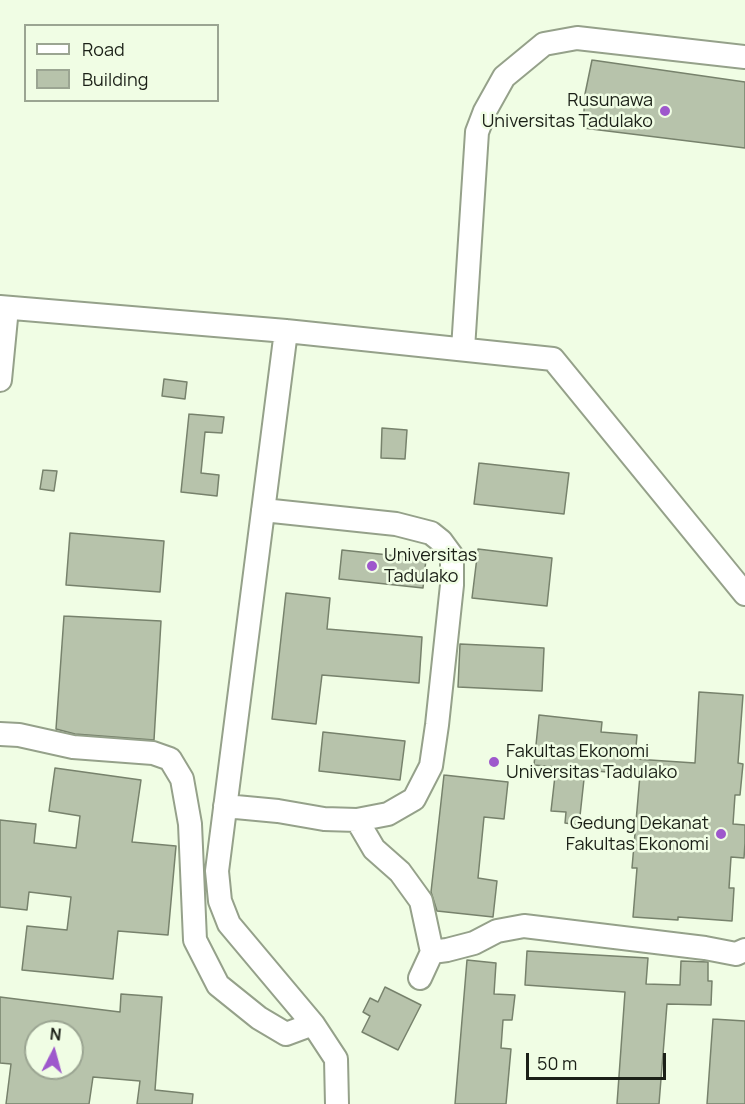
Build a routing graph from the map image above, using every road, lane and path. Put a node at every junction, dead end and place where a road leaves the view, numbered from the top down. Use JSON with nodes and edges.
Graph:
{"nodes":[{"id":1,"x":745,"y":57,"type":"edge"},
{"id":2,"x":4,"y":307,"type":"edge"},
{"id":3,"x":286,"y":331,"type":"junction"},
{"id":4,"x":463,"y":349,"type":"junction"},
{"id":5,"x":0,"y":380,"type":"edge"},
{"id":6,"x":263,"y":510,"type":"junction"},
{"id":7,"x":745,"y":594,"type":"edge"},
{"id":8,"x":0,"y":734,"type":"edge"},
{"id":9,"x":225,"y":806,"type":"junction"},
{"id":10,"x":357,"y":820,"type":"junction"},
{"id":11,"x":745,"y":950,"type":"edge"},
{"id":12,"x":432,"y":952,"type":"junction"},
{"id":13,"x":420,"y":978,"type":"dead end"},
{"id":14,"x":313,"y":1024,"type":"junction"},
{"id":15,"x":337,"y":1104,"type":"edge"}],
"edges":[{"from":1,"to":4,"type":"lane"},
{"from":2,"to":3,"type":"lane"},
{"from":2,"to":5,"type":"lane"},
{"from":3,"to":4,"type":"lane"},
{"from":3,"to":6,"type":"lane"},
{"from":4,"to":7,"type":"lane"},
{"from":6,"to":9,"type":"lane"},
{"from":6,"to":10,"type":"lane"},
{"from":8,"to":14,"type":"lane"},
{"from":9,"to":10,"type":"lane"},
{"from":9,"to":14,"type":"lane"},
{"from":10,"to":12,"type":"lane"},
{"from":11,"to":12,"type":"lane"},
{"from":12,"to":13,"type":"lane"},
{"from":14,"to":15,"type":"lane"}]}
